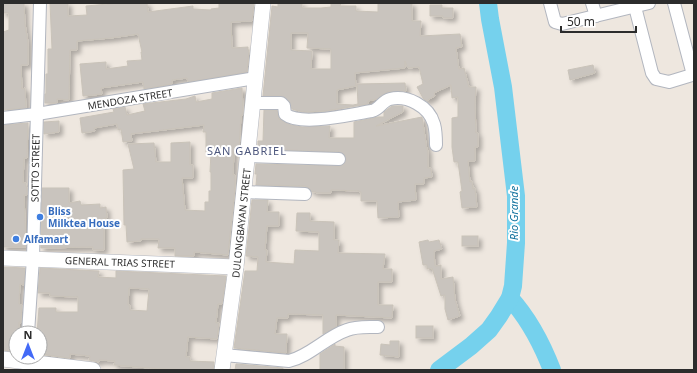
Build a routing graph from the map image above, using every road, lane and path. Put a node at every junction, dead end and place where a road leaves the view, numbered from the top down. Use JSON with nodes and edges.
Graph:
{"nodes":[{"id":1,"x":40,"y":3,"type":"edge"},
{"id":2,"x":263,"y":3,"type":"edge"},
{"id":3,"x":550,"y":3,"type":"edge"},
{"id":4,"x":592,"y":3,"type":"edge"},
{"id":5,"x":648,"y":3,"type":"edge"},
{"id":6,"x":674,"y":3,"type":"edge"},
{"id":7,"x":634,"y":5,"type":"edge"},
{"id":8,"x":596,"y":16,"type":"junction"},
{"id":9,"x":256,"y":78,"type":"junction"},
{"id":10,"x":253,"y":103,"type":"junction"},
{"id":11,"x":37,"y":114,"type":"junction"},
{"id":12,"x":3,"y":118,"type":"edge"},
{"id":13,"x":436,"y":145,"type":"dead end"},
{"id":14,"x":248,"y":156,"type":"junction"},
{"id":15,"x":339,"y":159,"type":"dead end"},
{"id":16,"x":244,"y":192,"type":"junction"},
{"id":17,"x":305,"y":194,"type":"dead end"},
{"id":18,"x":3,"y":258,"type":"edge"},
{"id":19,"x":33,"y":258,"type":"junction"},
{"id":20,"x":236,"y":267,"type":"junction"},
{"id":21,"x":29,"y":325,"type":"edge"},
{"id":22,"x":378,"y":327,"type":"dead end"},
{"id":23,"x":224,"y":355,"type":"junction"},
{"id":24,"x":45,"y":365,"type":"edge"},
{"id":25,"x":93,"y":370,"type":"edge"},
{"id":26,"x":222,"y":370,"type":"edge"}],
"edges":[{"from":1,"to":11,"type":"street","name":"SOTTO STREET"},
{"from":2,"to":9,"type":"street","name":"DULONGBAYAN STREET"},
{"from":3,"to":8,"type":"street"},
{"from":4,"to":8,"type":"street"},
{"from":5,"to":7,"type":"street"},
{"from":6,"to":7,"type":"street"},
{"from":7,"to":8,"type":"street"},
{"from":9,"to":10,"type":"street","name":"DULONGBAYAN STREET"},
{"from":9,"to":11,"type":"street","name":"MENDOZA STREET"},
{"from":10,"to":13,"type":"street"},
{"from":10,"to":14,"type":"street","name":"DULONGBAYAN STREET"},
{"from":11,"to":12,"type":"street","name":"MENDOZA STREET"},
{"from":11,"to":19,"type":"street","name":"SOTTO STREET"},
{"from":14,"to":15,"type":"street"},
{"from":14,"to":16,"type":"street","name":"DULONGBAYAN STREET"},
{"from":16,"to":17,"type":"street"},
{"from":16,"to":20,"type":"street","name":"DULONGBAYAN STREET"},
{"from":18,"to":19,"type":"street","name":"GENERAL TRIAS STREET"},
{"from":19,"to":20,"type":"street","name":"GENERAL TRIAS STREET"},
{"from":19,"to":21,"type":"street","name":"SOTTO STREET"},
{"from":20,"to":23,"type":"street","name":"DULONGBAYAN STREET"},
{"from":22,"to":23,"type":"street"},
{"from":23,"to":26,"type":"street","name":"DULONGBAYAN STREET"},
{"from":24,"to":25,"type":"street"}]}
